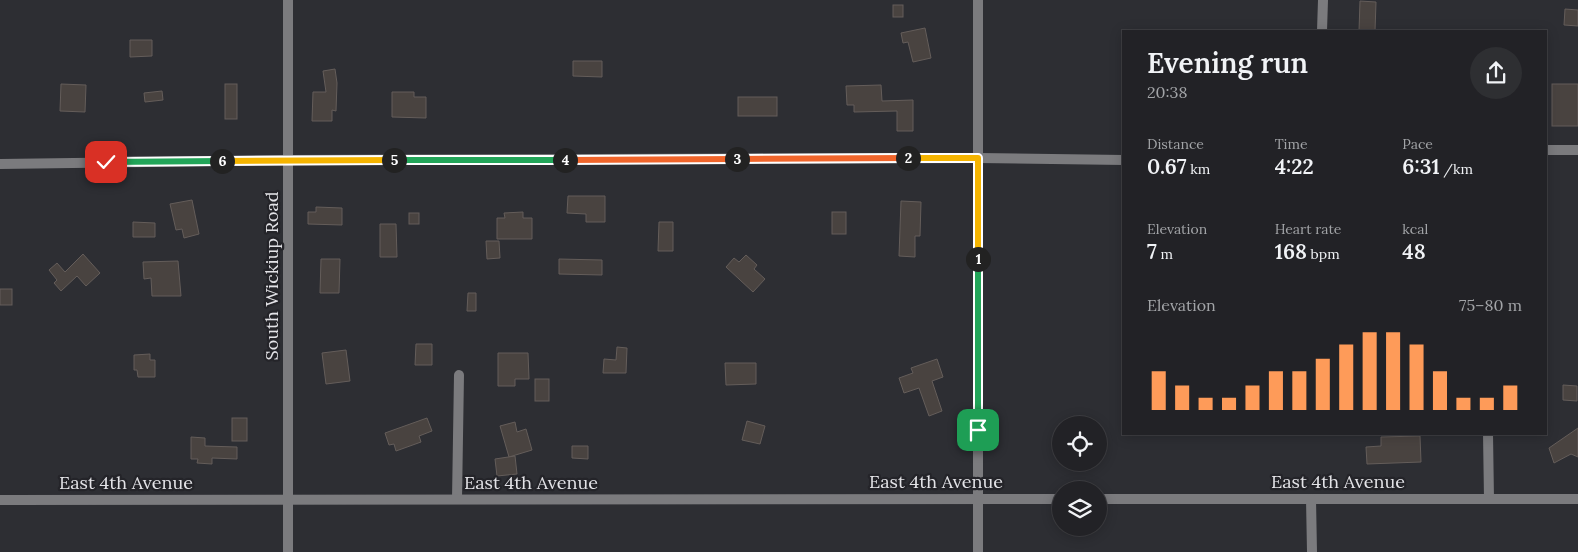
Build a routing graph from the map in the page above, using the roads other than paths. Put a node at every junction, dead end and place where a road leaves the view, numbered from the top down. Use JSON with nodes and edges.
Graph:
{"nodes":[{"id":1,"x":288,"y":0,"type":"edge"},
{"id":2,"x":978,"y":0,"type":"edge"},
{"id":3,"x":1323,"y":0,"type":"edge"},
{"id":4,"x":1322,"y":30,"type":"edge"},
{"id":5,"x":1547,"y":150,"type":"edge"},
{"id":6,"x":1578,"y":150,"type":"edge"},
{"id":7,"x":978,"y":158,"type":"junction"},
{"id":8,"x":288,"y":160,"type":"junction"},
{"id":9,"x":1122,"y":160,"type":"edge"},
{"id":10,"x":0,"y":164,"type":"edge"},
{"id":11,"x":459,"y":375,"type":"dead end"},
{"id":12,"x":1488,"y":435,"type":"edge"},
{"id":13,"x":978,"y":498,"type":"junction"},
{"id":14,"x":1052,"y":498,"type":"edge"},
{"id":15,"x":1107,"y":498,"type":"edge"},
{"id":16,"x":1311,"y":498,"type":"junction"},
{"id":17,"x":1489,"y":499,"type":"junction"},
{"id":18,"x":1578,"y":499,"type":"edge"},
{"id":19,"x":0,"y":500,"type":"edge"},
{"id":20,"x":288,"y":500,"type":"junction"},
{"id":21,"x":457,"y":500,"type":"junction"},
{"id":22,"x":288,"y":552,"type":"edge"},
{"id":23,"x":978,"y":552,"type":"edge"},
{"id":24,"x":1312,"y":552,"type":"edge"}],
"edges":[{"from":1,"to":8,"type":"street","name":"South Wickiup Road"},
{"from":2,"to":7,"type":"street"},
{"from":3,"to":4,"type":"street"},
{"from":5,"to":6,"type":"street"},
{"from":7,"to":8,"type":"street"},
{"from":7,"to":9,"type":"street"},
{"from":7,"to":13,"type":"street"},
{"from":8,"to":10,"type":"street"},
{"from":8,"to":20,"type":"street","name":"South Wickiup Road"},
{"from":11,"to":21,"type":"street"},
{"from":12,"to":17,"type":"street"},
{"from":13,"to":14,"type":"street","name":"East 4th Avenue"},
{"from":13,"to":21,"type":"street","name":"East 4th Avenue"},
{"from":13,"to":23,"type":"street"},
{"from":15,"to":16,"type":"street","name":"East 4th Avenue"},
{"from":16,"to":17,"type":"street","name":"East 4th Avenue"},
{"from":16,"to":24,"type":"street"},
{"from":17,"to":18,"type":"street","name":"East 4th Avenue"},
{"from":19,"to":20,"type":"street","name":"East 4th Avenue"},
{"from":20,"to":21,"type":"street","name":"East 4th Avenue"},
{"from":20,"to":22,"type":"street","name":"South Wickiup Road"}]}
